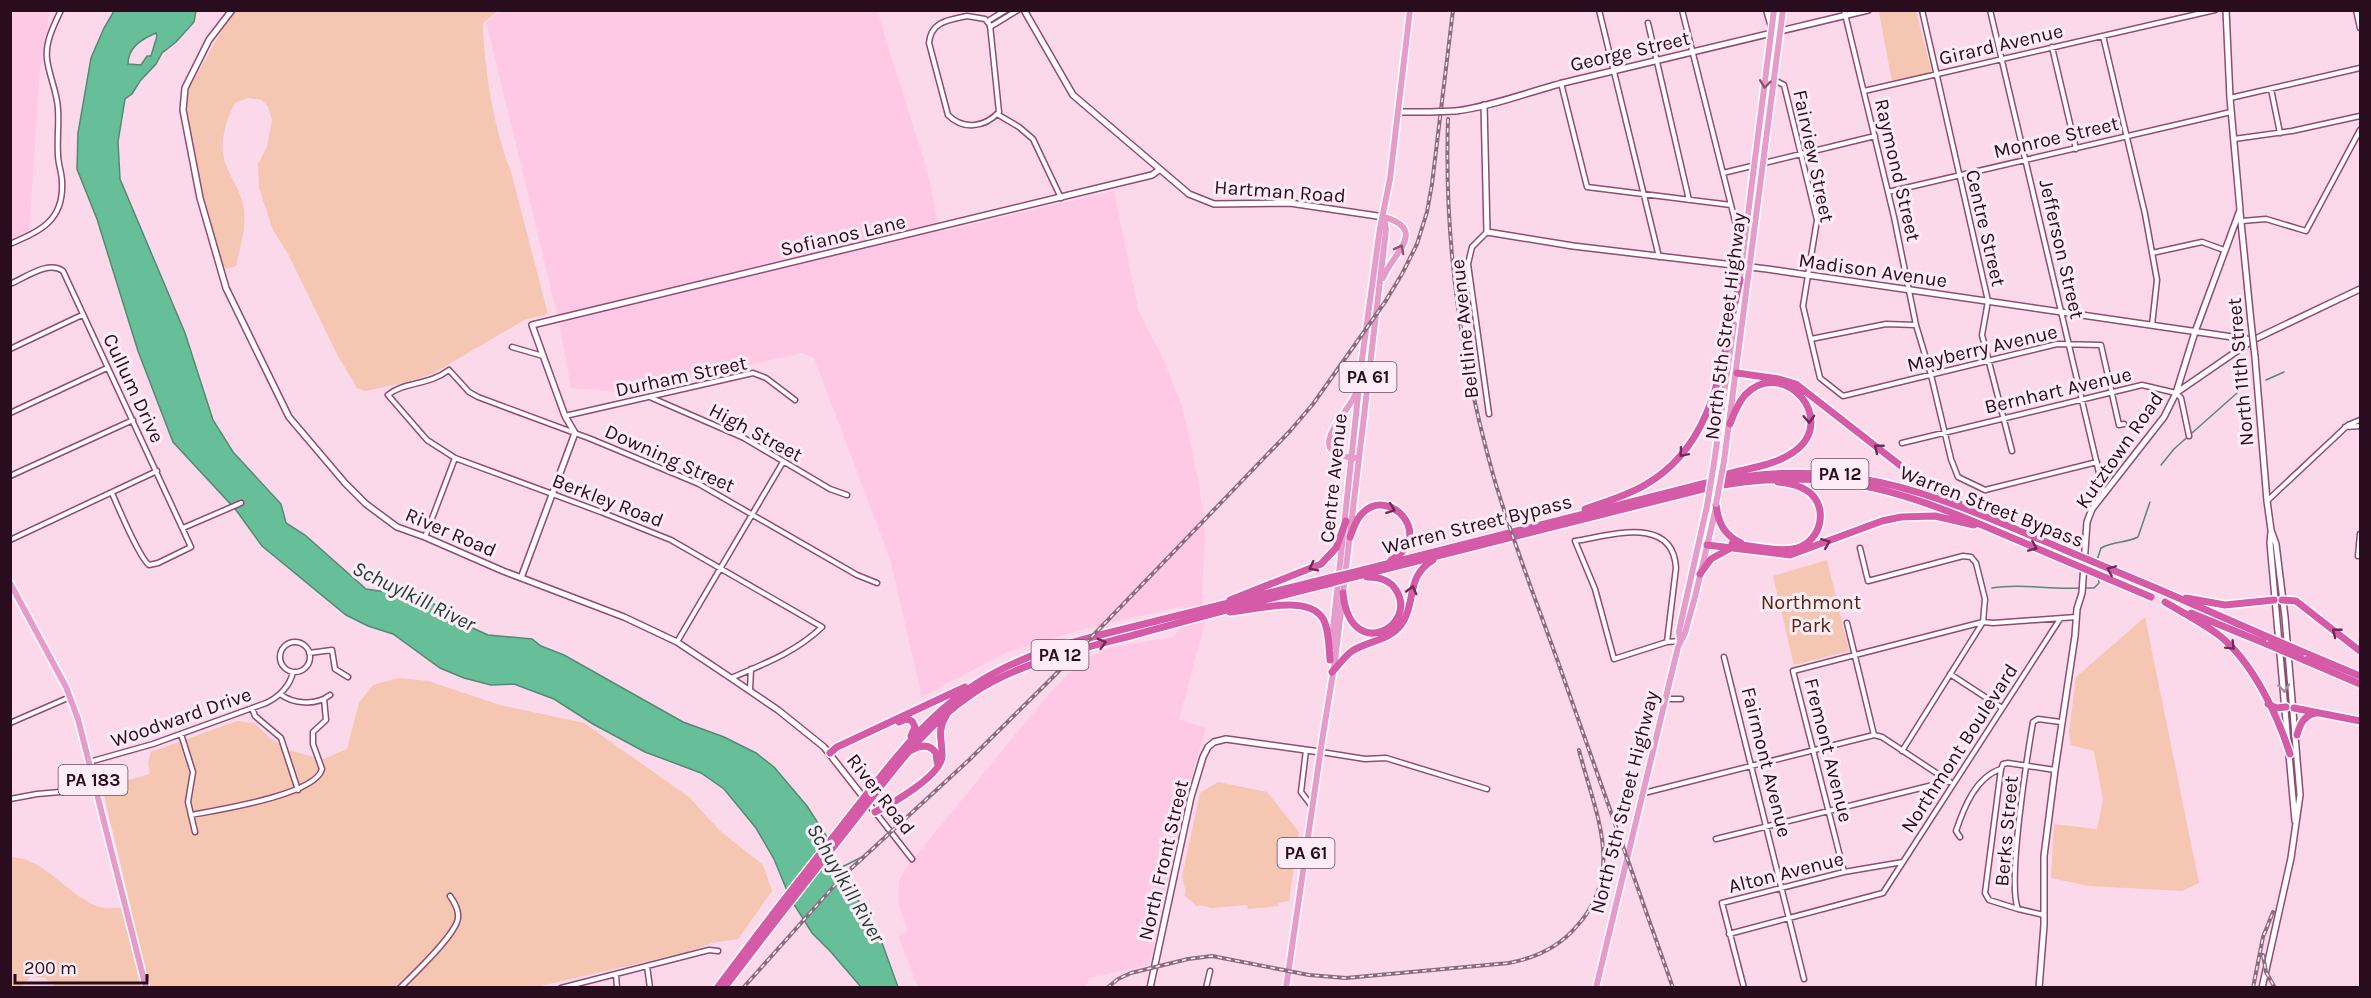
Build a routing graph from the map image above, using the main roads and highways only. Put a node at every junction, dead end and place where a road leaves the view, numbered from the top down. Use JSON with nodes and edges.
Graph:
{"nodes":[{"id":1,"x":1410,"y":10,"type":"edge"},
{"id":2,"x":1774,"y":10,"type":"edge"},
{"id":3,"x":1783,"y":10,"type":"edge"},
{"id":4,"x":1384,"y":217,"type":"junction"},
{"id":5,"x":1745,"y":268,"type":"junction"},
{"id":6,"x":1740,"y":280,"type":"junction"},
{"id":7,"x":1379,"y":290,"type":"junction"},
{"id":8,"x":1737,"y":373,"type":"junction"},
{"id":9,"x":1727,"y":376,"type":"junction"},
{"id":10,"x":1360,"y":384,"type":"junction"},
{"id":11,"x":1730,"y":424,"type":"junction"},
{"id":12,"x":1355,"y":458,"type":"junction"},
{"id":13,"x":1761,"y":480,"type":"junction"},
{"id":14,"x":1696,"y":485,"type":"junction"},
{"id":15,"x":1716,"y":504,"type":"junction"},
{"id":16,"x":1980,"y":514,"type":"junction"},
{"id":17,"x":1346,"y":521,"type":"junction"},
{"id":18,"x":1543,"y":524,"type":"junction"},
{"id":19,"x":2002,"y":534,"type":"junction"},
{"id":20,"x":1350,"y":537,"type":"junction"},
{"id":21,"x":1705,"y":543,"type":"junction"},
{"id":22,"x":1747,"y":545,"type":"junction"},
{"id":23,"x":1733,"y":549,"type":"junction"},
{"id":24,"x":1441,"y":556,"type":"junction"},
{"id":25,"x":1380,"y":565,"type":"junction"},
{"id":26,"x":1700,"y":574,"type":"junction"},
{"id":27,"x":1350,"y":575,"type":"junction"},
{"id":28,"x":10,"y":583,"type":"edge"},
{"id":29,"x":2158,"y":589,"type":"junction"},
{"id":30,"x":1343,"y":593,"type":"junction"},
{"id":31,"x":2165,"y":602,"type":"junction"},
{"id":32,"x":1214,"y":610,"type":"junction"},
{"id":33,"x":1177,"y":620,"type":"junction"},
{"id":34,"x":1680,"y":641,"type":"junction"},
{"id":35,"x":2269,"y":641,"type":"junction"},
{"id":36,"x":2361,"y":651,"type":"edge"},
{"id":37,"x":2303,"y":656,"type":"junction"},
{"id":38,"x":1330,"y":660,"type":"junction"},
{"id":39,"x":1332,"y":672,"type":"junction"},
{"id":40,"x":989,"y":676,"type":"junction"},
{"id":41,"x":2361,"y":676,"type":"edge"},
{"id":42,"x":2361,"y":684,"type":"edge"},
{"id":43,"x":2268,"y":704,"type":"junction"},
{"id":44,"x":953,"y":708,"type":"junction"},
{"id":45,"x":2319,"y":713,"type":"junction"},
{"id":46,"x":2361,"y":721,"type":"edge"},
{"id":47,"x":2296,"y":735,"type":"road end"},
{"id":48,"x":905,"y":746,"type":"junction"},
{"id":49,"x":2290,"y":754,"type":"road end"},
{"id":50,"x":902,"y":758,"type":"junction"},
{"id":51,"x":872,"y":793,"type":"junction"},
{"id":52,"x":775,"y":916,"type":"junction"},
{"id":53,"x":146,"y":987,"type":"edge"},
{"id":54,"x":717,"y":987,"type":"edge"},
{"id":55,"x":724,"y":987,"type":"edge"},
{"id":56,"x":1286,"y":987,"type":"edge"},
{"id":57,"x":1596,"y":987,"type":"edge"}],
"edges":[{"from":1,"to":4,"type":"main road","name":"Centre Avenue","number":"PA 61"},
{"from":2,"to":5,"type":"main road","name":"North 5th Street Highway","one_way":true},
{"from":3,"to":5,"type":"main road","name":"North 5th Street Highway"},
{"from":4,"to":7,"type":"main road","name":"Centre Avenue","number":"PA 61"},
{"from":7,"to":4,"type":"main road","one_way":true},
{"from":4,"to":10,"type":"main road","name":"Centre Avenue","number":"PA 61"},
{"from":5,"to":6,"type":"main road","name":"North 5th Street Highway"},
{"from":5,"to":8,"type":"main road","name":"North 5th Street Highway"},
{"from":6,"to":9,"type":"main road","name":"North 5th Street Highway"},
{"from":6,"to":18,"type":"highway","one_way":true},
{"from":7,"to":12,"type":"main road","name":"Centre Avenue","number":"PA 61"},
{"from":8,"to":9,"type":"main road"},
{"from":8,"to":11,"type":"main road","name":"North 5th Street Highway"},
{"from":16,"to":8,"type":"highway","one_way":true},
{"from":9,"to":21,"type":"main road","name":"North 5th Street Highway","bridge":true},
{"from":10,"to":12,"type":"main road","name":"Centre Avenue","number":"PA 61"},
{"from":10,"to":12,"type":"main road"},
{"from":11,"to":14,"type":"highway","one_way":true},
{"from":11,"to":15,"type":"main road","name":"North 5th Street Highway","bridge":true},
{"from":12,"to":17,"type":"main road","name":"Centre Avenue","number":"PA 61"},
{"from":12,"to":20,"type":"main road","name":"Centre Avenue","number":"PA 61"},
{"from":13,"to":19,"type":"highway","name":"Warren Street Bypass","number":"PA 12"},
{"from":13,"to":22,"type":"highway"},
{"from":13,"to":24,"type":"highway","name":"Warren Street Bypass","number":"PA 12"},
{"from":14,"to":16,"type":"highway","name":"Warren Street Bypass","number":"PA 12"},
{"from":14,"to":18,"type":"highway","name":"Warren Street Bypass","number":"PA 12"},
{"from":15,"to":21,"type":"main road","name":"North 5th Street Highway"},
{"from":15,"to":22,"type":"highway"},
{"from":29,"to":16,"type":"highway","name":"Warren Street Bypass","number":"PA 12","one_way":true,"bridge":true},
{"from":17,"to":32,"type":"highway","one_way":true},
{"from":17,"to":38,"type":"main road","name":"Centre Avenue","number":"PA 61"},
{"from":18,"to":25,"type":"highway","name":"Warren Street Bypass","number":"PA 12"},
{"from":23,"to":19,"type":"highway","one_way":true},
{"from":19,"to":31,"type":"highway","name":"Warren Street Bypass","number":"PA 12","one_way":true,"bridge":true},
{"from":20,"to":25,"type":"highway","one_way":true},
{"from":20,"to":30,"type":"main road","name":"Centre Avenue","number":"PA 61"},
{"from":21,"to":22,"type":"highway"},
{"from":21,"to":23,"type":"highway"},
{"from":21,"to":26,"type":"main road","name":"North 5th Street Highway"},
{"from":21,"to":34,"type":"main road","name":"North 5th Street Highway"},
{"from":23,"to":26,"type":"highway"},
{"from":24,"to":27,"type":"highway","name":"Warren Street Bypass","number":"PA 12"},
{"from":39,"to":24,"type":"highway","one_way":true},
{"from":25,"to":27,"type":"highway","name":"Warren Street Bypass","number":"PA 12"},
{"from":26,"to":34,"type":"main road","name":"North 5th Street Highway"},
{"from":27,"to":30,"type":"highway"},
{"from":27,"to":32,"type":"highway","name":"Warren Street Bypass","number":"PA 12","bridge":true},
{"from":28,"to":53,"type":"main road","number":"PA 183"},
{"from":29,"to":35,"type":"highway","name":"Warren Street Bypass","number":"PA 12"},
{"from":36,"to":29,"type":"highway","one_way":true},
{"from":30,"to":39,"type":"main road","name":"Centre Avenue","number":"PA 61"},
{"from":31,"to":35,"type":"highway","name":"Warren Street Bypass","number":"PA 12"},
{"from":31,"to":43,"type":"highway","one_way":true},
{"from":32,"to":33,"type":"highway","name":"Warren Street Bypass","number":"PA 12"},
{"from":32,"to":38,"type":"highway"},
{"from":33,"to":40,"type":"highway","name":"Warren Street Bypass","number":"PA 12"},
{"from":44,"to":33,"type":"highway","name":"Warren Street Bypass","number":"PA 12","one_way":true},
{"from":34,"to":57,"type":"main road","name":"North 5th Street Highway"},
{"from":35,"to":37,"type":"highway","name":"Warren Street Bypass","number":"PA 12","bridge":true},
{"from":37,"to":41,"type":"highway","name":"Warren Street Bypass","number":"PA 12"},
{"from":37,"to":42,"type":"highway","name":"Warren Street Bypass","number":"PA 12"},
{"from":38,"to":39,"type":"main road","name":"Centre Avenue","number":"PA 61"},
{"from":39,"to":56,"type":"main road","name":"Centre Avenue","number":"PA 61"},
{"from":40,"to":48,"type":"highway","name":"Warren Street Bypass","number":"PA 12"},
{"from":40,"to":48,"type":"highway"},
{"from":43,"to":45,"type":"highway"},
{"from":43,"to":49,"type":"highway"},
{"from":44,"to":50,"type":"highway","name":"Warren Street Bypass","number":"PA 12"},
{"from":44,"to":50,"type":"highway"},
{"from":45,"to":46,"type":"highway"},
{"from":45,"to":47,"type":"highway"},
{"from":48,"to":51,"type":"highway","name":"Warren Street Bypass","number":"PA 12"},
{"from":50,"to":51,"type":"highway","name":"Warren Street Bypass","number":"PA 12"},
{"from":51,"to":52,"type":"highway","name":"Warren Street Bypass","number":"PA 12","bridge":true},
{"from":52,"to":54,"type":"highway","name":"Warren Street Bypass","number":"PA 12"},
{"from":52,"to":55,"type":"highway","name":"Warren Street Bypass","number":"PA 12"}]}
